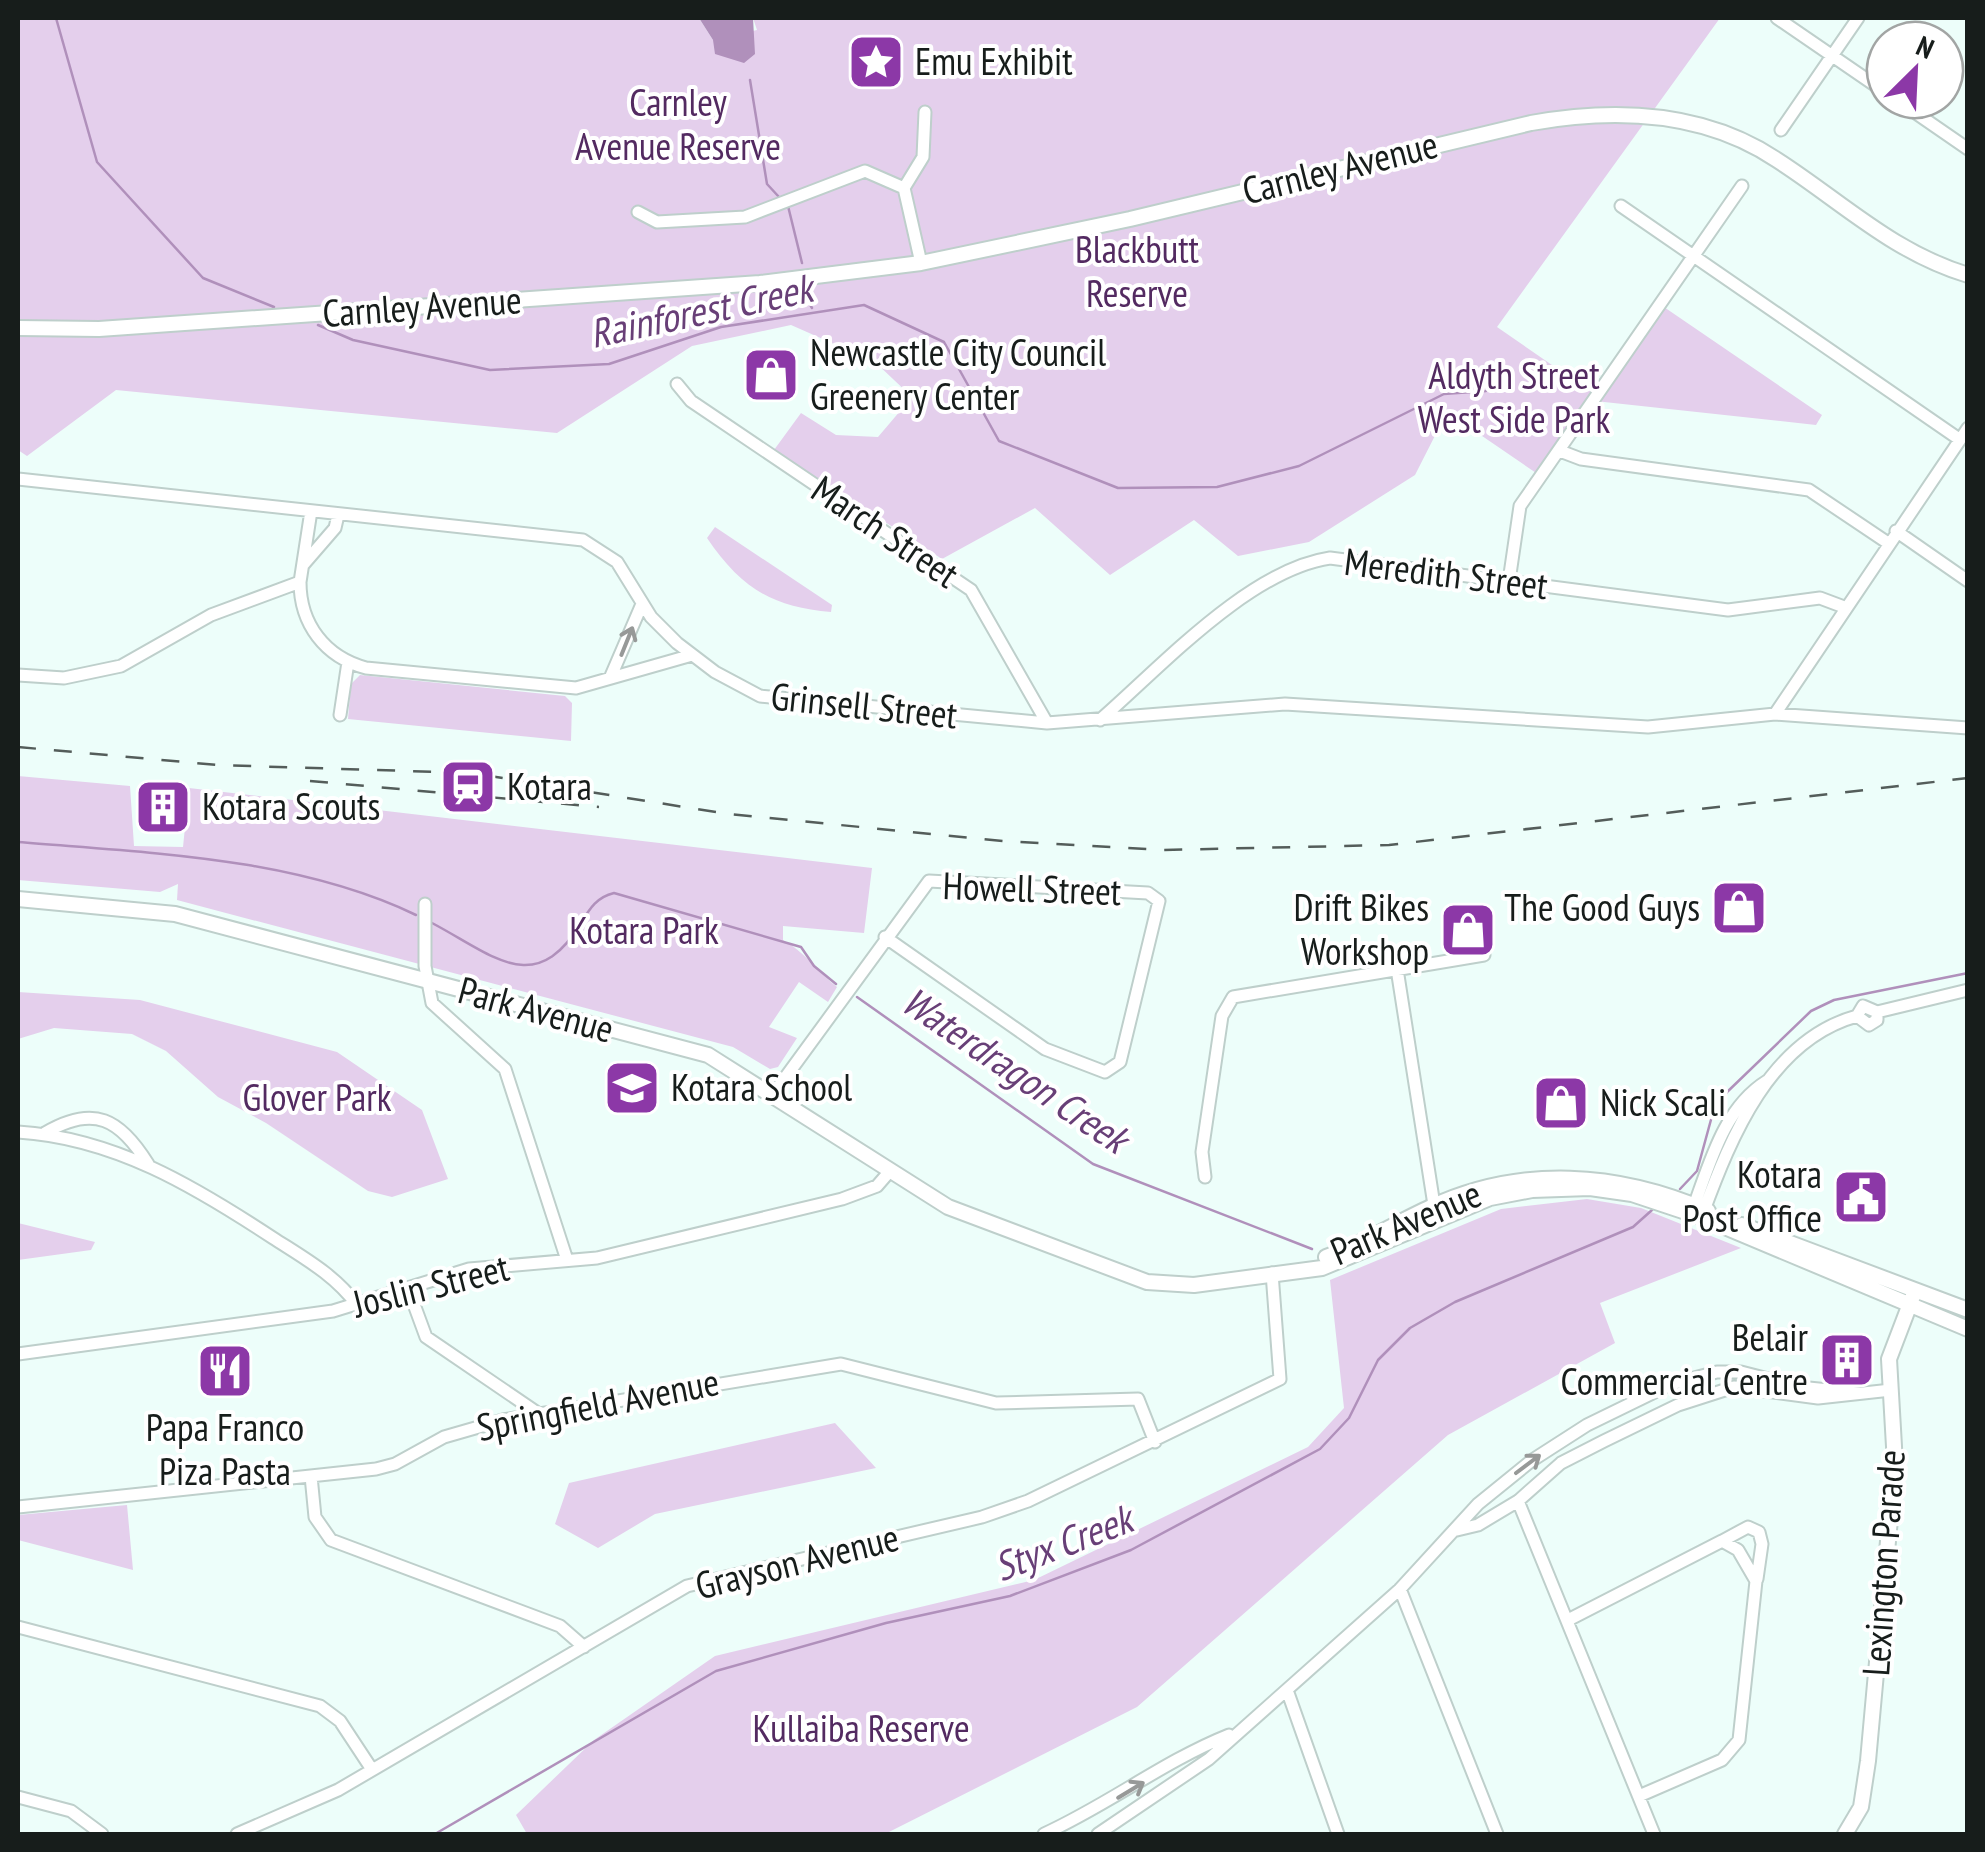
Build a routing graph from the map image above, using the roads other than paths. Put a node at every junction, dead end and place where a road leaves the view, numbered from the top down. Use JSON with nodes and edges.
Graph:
{"nodes":[{"id":1,"x":1778,"y":18,"type":"edge"},
{"id":2,"x":1858,"y":18,"type":"edge"},
{"id":3,"x":1832,"y":55,"type":"junction"},
{"id":4,"x":1865,"y":78,"type":"edge"},
{"id":5,"x":925,"y":112,"type":"dead end"},
{"id":6,"x":1926,"y":120,"type":"edge"},
{"id":7,"x":1781,"y":130,"type":"dead end"},
{"id":8,"x":1968,"y":149,"type":"edge"},
{"id":9,"x":1742,"y":186,"type":"dead end"},
{"id":10,"x":904,"y":188,"type":"junction"},
{"id":11,"x":1621,"y":206,"type":"dead end"},
{"id":12,"x":638,"y":212,"type":"dead end"},
{"id":13,"x":1694,"y":256,"type":"junction"},
{"id":14,"x":920,"y":262,"type":"junction"},
{"id":15,"x":1968,"y":275,"type":"edge"},
{"id":16,"x":18,"y":328,"type":"edge"},
{"id":17,"x":677,"y":384,"type":"dead end"},
{"id":18,"x":1964,"y":436,"type":"edge"},
{"id":19,"x":1560,"y":451,"type":"junction"},
{"id":20,"x":18,"y":479,"type":"edge"},
{"id":21,"x":311,"y":512,"type":"junction"},
{"id":22,"x":338,"y":514,"type":"junction"},
{"id":23,"x":1892,"y":537,"type":"junction"},
{"id":24,"x":302,"y":565,"type":"junction"},
{"id":25,"x":1509,"y":581,"type":"junction"},
{"id":26,"x":300,"y":582,"type":"junction"},
{"id":27,"x":1968,"y":582,"type":"edge"},
{"id":28,"x":642,"y":604,"type":"junction"},
{"id":29,"x":1844,"y":607,"type":"junction"},
{"id":30,"x":692,"y":655,"type":"junction"},
{"id":31,"x":348,"y":662,"type":"junction"},
{"id":32,"x":18,"y":675,"type":"edge"},
{"id":33,"x":611,"y":676,"type":"junction"},
{"id":34,"x":340,"y":714,"type":"dead end"},
{"id":35,"x":1775,"y":714,"type":"junction"},
{"id":36,"x":1099,"y":721,"type":"junction"},
{"id":37,"x":1047,"y":723,"type":"junction"},
{"id":38,"x":1968,"y":728,"type":"edge"},
{"id":39,"x":18,"y":900,"type":"edge"},
{"id":40,"x":426,"y":904,"type":"dead end"},
{"id":41,"x":885,"y":937,"type":"junction"},
{"id":42,"x":1484,"y":956,"type":"dead end"},
{"id":43,"x":1397,"y":969,"type":"junction"},
{"id":44,"x":427,"y":981,"type":"junction"},
{"id":45,"x":1968,"y":990,"type":"edge"},
{"id":46,"x":774,"y":1094,"type":"junction"},
{"id":47,"x":18,"y":1132,"type":"edge"},
{"id":48,"x":45,"y":1134,"type":"junction"},
{"id":49,"x":148,"y":1164,"type":"junction"},
{"id":50,"x":890,"y":1171,"type":"junction"},
{"id":51,"x":1206,"y":1178,"type":"dead end"},
{"id":52,"x":1649,"y":1194,"type":"junction"},
{"id":53,"x":1503,"y":1195,"type":"junction"},
{"id":54,"x":1434,"y":1205,"type":"junction"},
{"id":55,"x":1698,"y":1211,"type":"junction"},
{"id":56,"x":1378,"y":1246,"type":"junction"},
{"id":57,"x":567,"y":1260,"type":"junction"},
{"id":58,"x":1302,"y":1268,"type":"junction"},
{"id":59,"x":1272,"y":1272,"type":"junction"},
{"id":60,"x":408,"y":1288,"type":"junction"},
{"id":61,"x":1912,"y":1298,"type":"junction"},
{"id":62,"x":357,"y":1305,"type":"junction"},
{"id":63,"x":1968,"y":1310,"type":"edge"},
{"id":64,"x":1968,"y":1329,"type":"edge"},
{"id":65,"x":18,"y":1354,"type":"edge"},
{"id":66,"x":1890,"y":1390,"type":"junction"},
{"id":67,"x":1858,"y":1393,"type":"junction"},
{"id":68,"x":538,"y":1414,"type":"junction"},
{"id":69,"x":1155,"y":1442,"type":"junction"},
{"id":70,"x":310,"y":1476,"type":"junction"},
{"id":71,"x":1518,"y":1501,"type":"junction"},
{"id":72,"x":18,"y":1507,"type":"edge"},
{"id":73,"x":1457,"y":1530,"type":"junction"},
{"id":74,"x":1722,"y":1541,"type":"junction"},
{"id":75,"x":1756,"y":1581,"type":"junction"},
{"id":76,"x":1400,"y":1589,"type":"junction"},
{"id":77,"x":1570,"y":1620,"type":"junction"},
{"id":78,"x":18,"y":1627,"type":"edge"},
{"id":79,"x":584,"y":1648,"type":"junction"},
{"id":80,"x":1287,"y":1690,"type":"junction"},
{"id":81,"x":1238,"y":1731,"type":"junction"},
{"id":82,"x":372,"y":1768,"type":"junction"},
{"id":83,"x":1640,"y":1796,"type":"junction"},
{"id":84,"x":18,"y":1797,"type":"edge"},
{"id":85,"x":102,"y":1834,"type":"edge"},
{"id":86,"x":237,"y":1834,"type":"edge"},
{"id":87,"x":1044,"y":1834,"type":"edge"},
{"id":88,"x":1098,"y":1834,"type":"edge"},
{"id":89,"x":1338,"y":1834,"type":"edge"},
{"id":90,"x":1497,"y":1834,"type":"edge"},
{"id":91,"x":1654,"y":1834,"type":"edge"},
{"id":92,"x":1846,"y":1834,"type":"edge"}],
"edges":[{"from":1,"to":3,"type":"street"},
{"from":2,"to":3,"type":"street"},
{"from":3,"to":4,"type":"street"},
{"from":3,"to":7,"type":"street"},
{"from":5,"to":10,"type":"street"},
{"from":6,"to":8,"type":"street"},
{"from":9,"to":13,"type":"street"},
{"from":10,"to":12,"type":"street"},
{"from":10,"to":14,"type":"street"},
{"from":11,"to":13,"type":"street"},
{"from":13,"to":18,"type":"street"},
{"from":13,"to":19,"type":"street"},
{"from":14,"to":15,"type":"main road","name":"Carnley Avenue"},
{"from":14,"to":16,"type":"main road","name":"Carnley Avenue"},
{"from":17,"to":37,"type":"street","name":"March Street"},
{"from":18,"to":23,"type":"street"},
{"from":19,"to":23,"type":"street"},
{"from":19,"to":25,"type":"street"},
{"from":20,"to":21,"type":"street","name":"Grinsell Street"},
{"from":21,"to":22,"type":"street","name":"Grinsell Street"},
{"from":21,"to":24,"type":"street"},
{"from":22,"to":24,"type":"street"},
{"from":22,"to":28,"type":"street","name":"Grinsell Street"},
{"from":23,"to":27,"type":"street"},
{"from":23,"to":29,"type":"street"},
{"from":24,"to":26,"type":"street"},
{"from":25,"to":29,"type":"street","name":"Meredith Street"},
{"from":25,"to":36,"type":"street","name":"Meredith Street"},
{"from":26,"to":31,"type":"street"},
{"from":26,"to":32,"type":"street"},
{"from":28,"to":30,"type":"street","name":"Grinsell Street"},
{"from":33,"to":28,"type":"street","one_way":true},
{"from":29,"to":35,"type":"street"},
{"from":30,"to":33,"type":"street"},
{"from":30,"to":37,"type":"street","name":"Grinsell Street"},
{"from":31,"to":33,"type":"street"},
{"from":31,"to":34,"type":"street"},
{"from":35,"to":36,"type":"street","name":"Grinsell Street"},
{"from":35,"to":38,"type":"street","name":"Grinsell Street"},
{"from":36,"to":37,"type":"street","name":"Grinsell Street"},
{"from":39,"to":44,"type":"main road","name":"Park Avenue"},
{"from":40,"to":44,"type":"street"},
{"from":41,"to":41,"type":"street","name":"Howell Street"},
{"from":41,"to":46,"type":"street","name":"Howell Street"},
{"from":42,"to":43,"type":"street"},
{"from":43,"to":51,"type":"street"},
{"from":43,"to":54,"type":"street"},
{"from":44,"to":46,"type":"main road","name":"Park Avenue"},
{"from":44,"to":57,"type":"street"},
{"from":45,"to":55,"type":"street"},
{"from":46,"to":50,"type":"main road","name":"Park Avenue"},
{"from":47,"to":48,"type":"street"},
{"from":48,"to":49,"type":"street"},
{"from":48,"to":49,"type":"street"},
{"from":49,"to":62,"type":"street"},
{"from":50,"to":57,"type":"street","name":"Joslin Street"},
{"from":50,"to":59,"type":"main road","name":"Park Avenue"},
{"from":52,"to":53,"type":"main road","name":"Park Avenue"},
{"from":52,"to":54,"type":"main road","name":"Park Avenue"},
{"from":52,"to":55,"type":"main road","name":"Park Avenue"},
{"from":53,"to":54,"type":"main road"},
{"from":53,"to":56,"type":"main road","name":"Park Avenue"},
{"from":54,"to":56,"type":"main road"},
{"from":54,"to":58,"type":"main road","name":"Park Avenue"},
{"from":55,"to":61,"type":"main road","name":"Park Avenue"},
{"from":56,"to":58,"type":"main road","name":"Park Avenue"},
{"from":57,"to":60,"type":"street","name":"Joslin Street"},
{"from":58,"to":59,"type":"main road","name":"Park Avenue"},
{"from":59,"to":69,"type":"street","name":"Grayson Avenue"},
{"from":60,"to":62,"type":"street","name":"Joslin Street"},
{"from":60,"to":68,"type":"street"},
{"from":61,"to":63,"type":"main road","name":"Park Avenue"},
{"from":61,"to":64,"type":"main road","name":"Park Avenue"},
{"from":61,"to":66,"type":"main road","name":"Lexington Parade"},
{"from":62,"to":65,"type":"street","name":"Joslin Street"},
{"from":66,"to":67,"type":"street"},
{"from":66,"to":92,"type":"main road","name":"Lexington Parade"},
{"from":67,"to":71,"type":"street"},
{"from":73,"to":67,"type":"street","one_way":true},
{"from":68,"to":69,"type":"street","name":"Springfield Avenue"},
{"from":68,"to":70,"type":"street","name":"Springfield Avenue"},
{"from":69,"to":79,"type":"street","name":"Grayson Avenue"},
{"from":70,"to":72,"type":"street","name":"Springfield Avenue"},
{"from":70,"to":79,"type":"street"},
{"from":71,"to":73,"type":"street"},
{"from":71,"to":77,"type":"street"},
{"from":73,"to":76,"type":"street"},
{"from":74,"to":75,"type":"street"},
{"from":74,"to":75,"type":"street"},
{"from":74,"to":77,"type":"street"},
{"from":75,"to":83,"type":"street"},
{"from":76,"to":80,"type":"street"},
{"from":76,"to":90,"type":"street"},
{"from":77,"to":83,"type":"street"},
{"from":78,"to":82,"type":"street"},
{"from":79,"to":82,"type":"street","name":"Grayson Avenue"},
{"from":80,"to":81,"type":"street"},
{"from":80,"to":89,"type":"street"},
{"from":87,"to":81,"type":"street","one_way":true},
{"from":81,"to":88,"type":"street"},
{"from":82,"to":86,"type":"street","name":"Grayson Avenue"},
{"from":83,"to":91,"type":"street"},
{"from":84,"to":85,"type":"street"}]}
